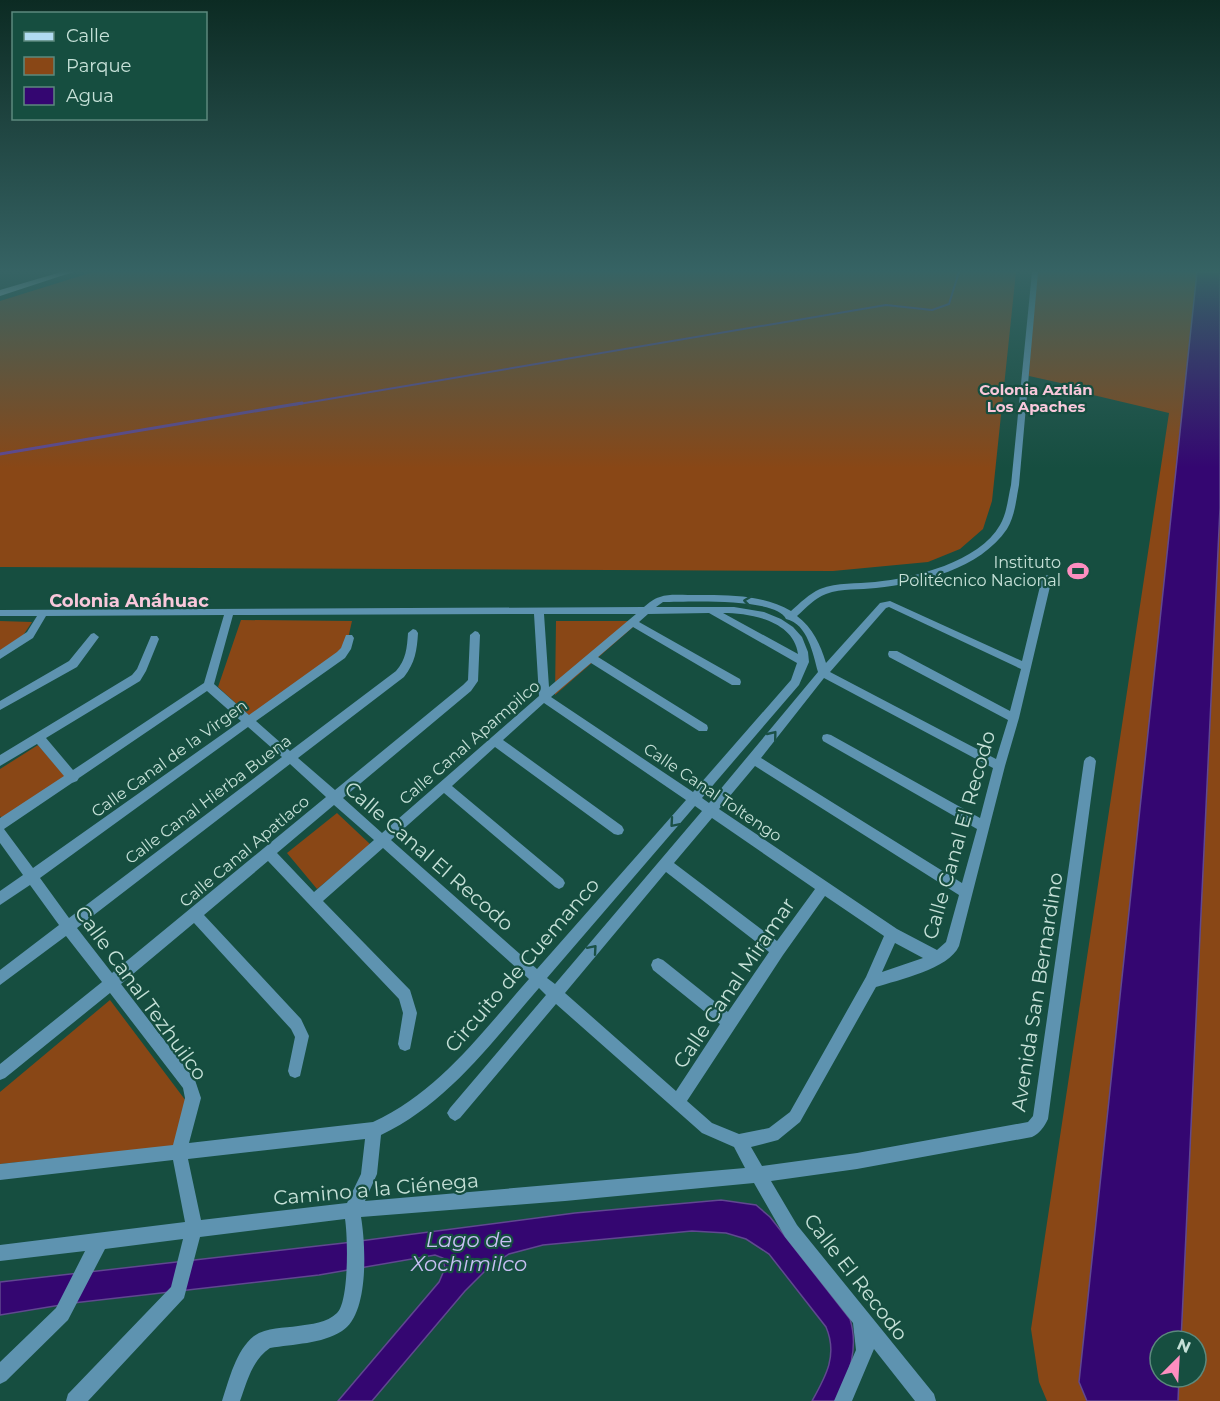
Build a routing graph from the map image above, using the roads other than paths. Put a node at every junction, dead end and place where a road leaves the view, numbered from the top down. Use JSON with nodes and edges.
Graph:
{"nodes":[{"id":1,"x":1029,"y":337,"type":"edge"},
{"id":2,"x":1047,"y":578,"type":"dead end"},
{"id":3,"x":645,"y":610,"type":"junction"},
{"id":4,"x":710,"y":610,"type":"junction"},
{"id":5,"x":230,"y":611,"type":"junction"},
{"id":6,"x":539,"y":612,"type":"junction"},
{"id":7,"x":0,"y":613,"type":"edge"},
{"id":8,"x":43,"y":614,"type":"junction"},
{"id":9,"x":793,"y":614,"type":"junction"},
{"id":10,"x":632,"y":622,"type":"junction"},
{"id":11,"x":782,"y":623,"type":"junction"},
{"id":12,"x":414,"y":633,"type":"dead end"},
{"id":13,"x":475,"y":635,"type":"dead end"},
{"id":14,"x":94,"y":637,"type":"dead end"},
{"id":15,"x":349,"y":638,"type":"dead end"},
{"id":16,"x":154,"y":639,"type":"dead end"},
{"id":17,"x":893,"y":654,"type":"dead end"},
{"id":18,"x":0,"y":655,"type":"edge"},
{"id":19,"x":591,"y":658,"type":"junction"},
{"id":20,"x":804,"y":662,"type":"junction"},
{"id":21,"x":1026,"y":667,"type":"junction"},
{"id":22,"x":823,"y":673,"type":"junction"},
{"id":23,"x":736,"y":682,"type":"dead end"},
{"id":24,"x":208,"y":685,"type":"junction"},
{"id":25,"x":544,"y":697,"type":"junction"},
{"id":26,"x":0,"y":706,"type":"edge"},
{"id":27,"x":1014,"y":717,"type":"junction"},
{"id":28,"x":248,"y":720,"type":"junction"},
{"id":29,"x":703,"y":728,"type":"dead end"},
{"id":30,"x":39,"y":738,"type":"junction"},
{"id":31,"x":827,"y":738,"type":"dead end"},
{"id":32,"x":496,"y":741,"type":"junction"},
{"id":33,"x":289,"y":758,"type":"junction"},
{"id":34,"x":754,"y":759,"type":"junction"},
{"id":35,"x":0,"y":761,"type":"edge"},
{"id":36,"x":1090,"y":761,"type":"dead end"},
{"id":37,"x":999,"y":766,"type":"junction"},
{"id":38,"x":73,"y":777,"type":"junction"},
{"id":39,"x":444,"y":786,"type":"junction"},
{"id":40,"x":333,"y":797,"type":"junction"},
{"id":41,"x":696,"y":799,"type":"junction"},
{"id":42,"x":711,"y":809,"type":"junction"},
{"id":43,"x":0,"y":825,"type":"edge"},
{"id":44,"x":983,"y":826,"type":"junction"},
{"id":45,"x":618,"y":830,"type":"dead end"},
{"id":46,"x":0,"y":833,"type":"edge"},
{"id":47,"x":383,"y":839,"type":"junction"},
{"id":48,"x":268,"y":853,"type":"junction"},
{"id":49,"x":666,"y":865,"type":"junction"},
{"id":50,"x":32,"y":877,"type":"junction"},
{"id":51,"x":559,"y":883,"type":"dead end"},
{"id":52,"x":824,"y":887,"type":"junction"},
{"id":53,"x":965,"y":892,"type":"junction"},
{"id":54,"x":0,"y":899,"type":"edge"},
{"id":55,"x":315,"y":900,"type":"junction"},
{"id":56,"x":195,"y":914,"type":"junction"},
{"id":57,"x":68,"y":927,"type":"junction"},
{"id":58,"x":892,"y":934,"type":"junction"},
{"id":59,"x":778,"y":950,"type":"junction"},
{"id":60,"x":938,"y":957,"type":"junction"},
{"id":61,"x":658,"y":965,"type":"dead end"},
{"id":62,"x":0,"y":978,"type":"edge"},
{"id":63,"x":538,"y":978,"type":"junction"},
{"id":64,"x":871,"y":982,"type":"junction"},
{"id":65,"x":113,"y":983,"type":"junction"},
{"id":66,"x":555,"y":993,"type":"junction"},
{"id":67,"x":729,"y":1022,"type":"junction"},
{"id":68,"x":405,"y":1044,"type":"dead end"},
{"id":69,"x":295,"y":1071,"type":"dead end"},
{"id":70,"x":0,"y":1073,"type":"edge"},
{"id":71,"x":677,"y":1102,"type":"junction"},
{"id":72,"x":455,"y":1113,"type":"dead end"},
{"id":73,"x":374,"y":1130,"type":"junction"},
{"id":74,"x":739,"y":1142,"type":"junction"},
{"id":75,"x":179,"y":1152,"type":"junction"},
{"id":76,"x":0,"y":1172,"type":"edge"},
{"id":77,"x":757,"y":1175,"type":"junction"},
{"id":78,"x":354,"y":1215,"type":"junction"},
{"id":79,"x":194,"y":1234,"type":"junction"},
{"id":80,"x":96,"y":1246,"type":"junction"},
{"id":81,"x":0,"y":1253,"type":"edge"},
{"id":82,"x":862,"y":1320,"type":"junction"},
{"id":83,"x":0,"y":1375,"type":"edge"},
{"id":84,"x":75,"y":1401,"type":"edge"},
{"id":85,"x":231,"y":1401,"type":"edge"},
{"id":86,"x":843,"y":1401,"type":"edge"},
{"id":87,"x":927,"y":1401,"type":"edge"}],
"edges":[{"from":1,"to":9,"type":"street"},
{"from":2,"to":21,"type":"street","name":"Calle Canal El Recodo"},
{"from":3,"to":4,"type":"street"},
{"from":3,"to":6,"type":"street"},
{"from":9,"to":3,"type":"street","one_way":true},
{"from":3,"to":10,"type":"street","name":"Calle Canal Apampilco"},
{"from":4,"to":11,"type":"street"},
{"from":4,"to":20,"type":"street"},
{"from":5,"to":6,"type":"street"},
{"from":5,"to":8,"type":"street"},
{"from":5,"to":24,"type":"street"},
{"from":6,"to":25,"type":"street"},
{"from":7,"to":8,"type":"street"},
{"from":8,"to":18,"type":"street"},
{"from":9,"to":11,"type":"street"},
{"from":9,"to":22,"type":"street"},
{"from":10,"to":19,"type":"street","name":"Calle Canal Apampilco"},
{"from":10,"to":23,"type":"street"},
{"from":11,"to":20,"type":"street"},
{"from":12,"to":33,"type":"street","name":"Calle Canal Hierba Buena"},
{"from":13,"to":40,"type":"street","name":"Calle Canal Apatlaco"},
{"from":14,"to":26,"type":"street"},
{"from":15,"to":28,"type":"street","name":"Calle Canal de la Virgen"},
{"from":16,"to":30,"type":"street"},
{"from":17,"to":27,"type":"street"},
{"from":19,"to":25,"type":"street","name":"Calle Canal Apampilco"},
{"from":19,"to":29,"type":"street"},
{"from":20,"to":41,"type":"street","name":"Circuito de Cuemanco"},
{"from":21,"to":22,"type":"street"},
{"from":21,"to":27,"type":"street","name":"Calle Canal El Recodo"},
{"from":34,"to":22,"type":"street","one_way":true},
{"from":22,"to":37,"type":"street"},
{"from":24,"to":28,"type":"street","name":"Calle Canal El Recodo"},
{"from":24,"to":38,"type":"street"},
{"from":25,"to":32,"type":"street","name":"Calle Canal Apampilco"},
{"from":25,"to":41,"type":"street","name":"Calle Canal Toltengo"},
{"from":27,"to":37,"type":"street","name":"Calle Canal El Recodo"},
{"from":28,"to":33,"type":"street","name":"Calle Canal El Recodo"},
{"from":28,"to":50,"type":"street","name":"Calle Canal de la Virgen"},
{"from":30,"to":35,"type":"street"},
{"from":30,"to":38,"type":"street"},
{"from":31,"to":44,"type":"street"},
{"from":32,"to":39,"type":"street","name":"Calle Canal Apampilco"},
{"from":32,"to":45,"type":"street"},
{"from":33,"to":40,"type":"street","name":"Calle Canal El Recodo"},
{"from":33,"to":57,"type":"street","name":"Calle Canal Hierba Buena"},
{"from":34,"to":42,"type":"street"},
{"from":34,"to":53,"type":"street"},
{"from":36,"to":77,"type":"street","name":"Avenida San Bernardino"},
{"from":37,"to":44,"type":"street","name":"Calle Canal El Recodo"},
{"from":38,"to":43,"type":"street"},
{"from":39,"to":47,"type":"street","name":"Calle Canal Apampilco"},
{"from":39,"to":51,"type":"street"},
{"from":40,"to":47,"type":"street","name":"Calle Canal El Recodo"},
{"from":40,"to":48,"type":"street","name":"Calle Canal Apatlaco"},
{"from":41,"to":42,"type":"street","name":"Calle Canal Toltengo"},
{"from":41,"to":63,"type":"street","name":"Circuito de Cuemanco","one_way":true},
{"from":42,"to":49,"type":"street"},
{"from":42,"to":52,"type":"street","name":"Calle Canal Toltengo"},
{"from":44,"to":53,"type":"street","name":"Calle Canal El Recodo"},
{"from":46,"to":50,"type":"street","name":"Calle Canal Tezhuilco"},
{"from":47,"to":55,"type":"street","name":"Calle Canal Apampilco"},
{"from":47,"to":63,"type":"street","name":"Calle Canal El Recodo"},
{"from":48,"to":55,"type":"street"},
{"from":48,"to":56,"type":"street","name":"Calle Canal Apatlaco"},
{"from":49,"to":59,"type":"street"},
{"from":66,"to":49,"type":"street","one_way":true},
{"from":50,"to":54,"type":"street","name":"Calle Canal de la Virgen"},
{"from":50,"to":57,"type":"street","name":"Calle Canal Tezhuilco"},
{"from":52,"to":58,"type":"street","name":"Calle Canal Toltengo"},
{"from":52,"to":59,"type":"street","name":"Calle Canal Miramar"},
{"from":53,"to":60,"type":"street","name":"Calle Canal El Recodo"},
{"from":55,"to":68,"type":"street"},
{"from":56,"to":65,"type":"street","name":"Calle Canal Apatlaco"},
{"from":56,"to":69,"type":"street"},
{"from":57,"to":62,"type":"street","name":"Calle Canal Hierba Buena"},
{"from":57,"to":65,"type":"street","name":"Calle Canal Tezhuilco"},
{"from":58,"to":60,"type":"street","name":"Calle Canal Toltengo"},
{"from":58,"to":64,"type":"street"},
{"from":59,"to":67,"type":"street","name":"Calle Canal Miramar"},
{"from":60,"to":64,"type":"street","name":"Calle Canal El Recodo"},
{"from":61,"to":67,"type":"street"},
{"from":63,"to":66,"type":"street","name":"Calle Canal El Recodo"},
{"from":63,"to":73,"type":"street","name":"Circuito de Cuemanco"},
{"from":64,"to":74,"type":"street"},
{"from":65,"to":70,"type":"street","name":"Calle Canal Apatlaco"},
{"from":65,"to":75,"type":"street","name":"Calle Canal Tezhuilco"},
{"from":66,"to":71,"type":"street","name":"Calle Canal El Recodo"},
{"from":66,"to":72,"type":"street"},
{"from":67,"to":71,"type":"street","name":"Calle Canal Miramar"},
{"from":71,"to":74,"type":"street","name":"Calle Canal El Recodo"},
{"from":73,"to":75,"type":"street","name":"Circuito de Cuemanco"},
{"from":73,"to":78,"type":"street"},
{"from":74,"to":77,"type":"street"},
{"from":75,"to":76,"type":"street","name":"Circuito de Cuemanco"},
{"from":75,"to":79,"type":"street","name":"Calle Canal Tezhuilco"},
{"from":77,"to":78,"type":"street","name":"Camino a la Ciénega"},
{"from":77,"to":82,"type":"street","name":"Calle El Recodo"},
{"from":78,"to":79,"type":"street","name":"Camino a la Ciénega"},
{"from":78,"to":85,"type":"street"},
{"from":79,"to":80,"type":"street","name":"Camino a la Ciénega"},
{"from":79,"to":84,"type":"street"},
{"from":80,"to":81,"type":"street","name":"Camino a la Ciénega"},
{"from":80,"to":83,"type":"street"},
{"from":82,"to":86,"type":"street"},
{"from":82,"to":87,"type":"street","name":"Calle El Recodo"}]}
